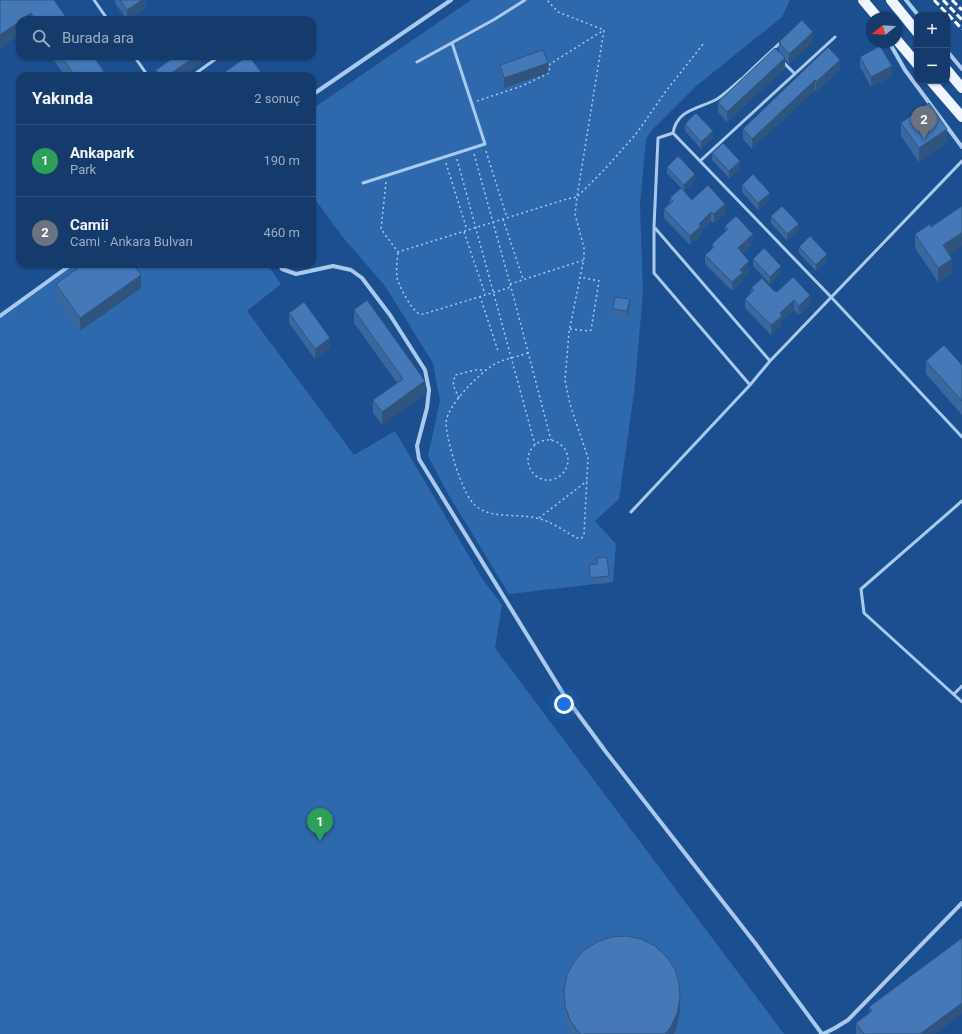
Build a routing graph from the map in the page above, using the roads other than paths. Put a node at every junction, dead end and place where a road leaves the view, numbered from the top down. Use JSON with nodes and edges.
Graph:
{"nodes":[{"id":1,"x":94,"y":0,"type":"edge"},
{"id":2,"x":451,"y":0,"type":"edge"},
{"id":3,"x":525,"y":0,"type":"edge"},
{"id":4,"x":891,"y":0,"type":"edge"},
{"id":5,"x":906,"y":0,"type":"edge"},
{"id":6,"x":866,"y":3,"type":"edge"},
{"id":7,"x":871,"y":12,"type":"edge"},
{"id":8,"x":873,"y":12,"type":"edge"},
{"id":9,"x":916,"y":12,"type":"edge"},
{"id":10,"x":105,"y":16,"type":"edge"},
{"id":11,"x":914,"y":28,"type":"edge"},
{"id":12,"x":834,"y":37,"type":"dead end"},
{"id":13,"x":782,"y":41,"type":"edge"},
{"id":14,"x":452,"y":43,"type":"junction"},
{"id":15,"x":902,"y":46,"type":"edge"},
{"id":16,"x":892,"y":48,"type":"edge"},
{"id":17,"x":772,"y":51,"type":"junction"},
{"id":18,"x":777,"y":55,"type":"edge"},
{"id":19,"x":950,"y":55,"type":"edge"},
{"id":20,"x":137,"y":60,"type":"edge"},
{"id":21,"x":214,"y":60,"type":"edge"},
{"id":22,"x":781,"y":60,"type":"edge"},
{"id":23,"x":914,"y":60,"type":"edge"},
{"id":24,"x":417,"y":62,"type":"dead end"},
{"id":25,"x":962,"y":69,"type":"edge"},
{"id":26,"x":145,"y":72,"type":"edge"},
{"id":27,"x":198,"y":72,"type":"edge"},
{"id":28,"x":795,"y":74,"type":"junction"},
{"id":29,"x":950,"y":74,"type":"edge"},
{"id":30,"x":934,"y":84,"type":"edge"},
{"id":31,"x":962,"y":88,"type":"edge"},
{"id":32,"x":316,"y":92,"type":"edge"},
{"id":33,"x":962,"y":117,"type":"edge"},
{"id":34,"x":673,"y":133,"type":"junction"},
{"id":35,"x":962,"y":147,"type":"edge"},
{"id":36,"x":700,"y":161,"type":"junction"},
{"id":37,"x":962,"y":161,"type":"edge"},
{"id":38,"x":363,"y":183,"type":"dead end"},
{"id":39,"x":654,"y":227,"type":"junction"},
{"id":40,"x":66,"y":268,"type":"edge"},
{"id":41,"x":281,"y":268,"type":"edge"},
{"id":42,"x":831,"y":297,"type":"junction"},
{"id":43,"x":0,"y":316,"type":"edge"},
{"id":44,"x":770,"y":361,"type":"junction"},
{"id":45,"x":750,"y":385,"type":"junction"},
{"id":46,"x":962,"y":437,"type":"edge"},
{"id":47,"x":962,"y":501,"type":"edge"},
{"id":48,"x":630,"y":512,"type":"dead end"},
{"id":49,"x":962,"y":686,"type":"edge"},
{"id":50,"x":954,"y":694,"type":"junction"},
{"id":51,"x":962,"y":702,"type":"edge"},
{"id":52,"x":962,"y":903,"type":"edge"},
{"id":53,"x":822,"y":1034,"type":"edge"}],
"edges":[{"from":1,"to":10,"type":"lane"},
{"from":2,"to":32,"type":"street"},
{"from":3,"to":14,"type":"lane"},
{"from":4,"to":11,"type":"main road"},
{"from":5,"to":9,"type":"street"},
{"from":6,"to":7,"type":"street"},
{"from":6,"to":8,"type":"main road"},
{"from":12,"to":28,"type":"lane"},
{"from":13,"to":17,"type":"lane"},
{"from":14,"to":24,"type":"lane"},
{"from":14,"to":38,"type":"lane"},
{"from":15,"to":23,"type":"main road"},
{"from":16,"to":35,"type":"street"},
{"from":17,"to":18,"type":"lane"},
{"from":17,"to":34,"type":"lane"},
{"from":19,"to":25,"type":"street"},
{"from":20,"to":26,"type":"lane"},
{"from":21,"to":27,"type":"lane"},
{"from":22,"to":28,"type":"lane"},
{"from":28,"to":36,"type":"lane"},
{"from":29,"to":31,"type":"main road"},
{"from":30,"to":33,"type":"main road"},
{"from":34,"to":36,"type":"lane"},
{"from":34,"to":39,"type":"lane"},
{"from":36,"to":42,"type":"lane"},
{"from":37,"to":42,"type":"lane"},
{"from":39,"to":44,"type":"lane"},
{"from":39,"to":45,"type":"lane"},
{"from":40,"to":43,"type":"street"},
{"from":41,"to":53,"type":"street"},
{"from":42,"to":44,"type":"lane"},
{"from":42,"to":46,"type":"lane"},
{"from":44,"to":45,"type":"lane"},
{"from":45,"to":48,"type":"lane"},
{"from":47,"to":50,"type":"lane"},
{"from":49,"to":50,"type":"lane"},
{"from":50,"to":51,"type":"lane"},
{"from":52,"to":53,"type":"street"}]}
